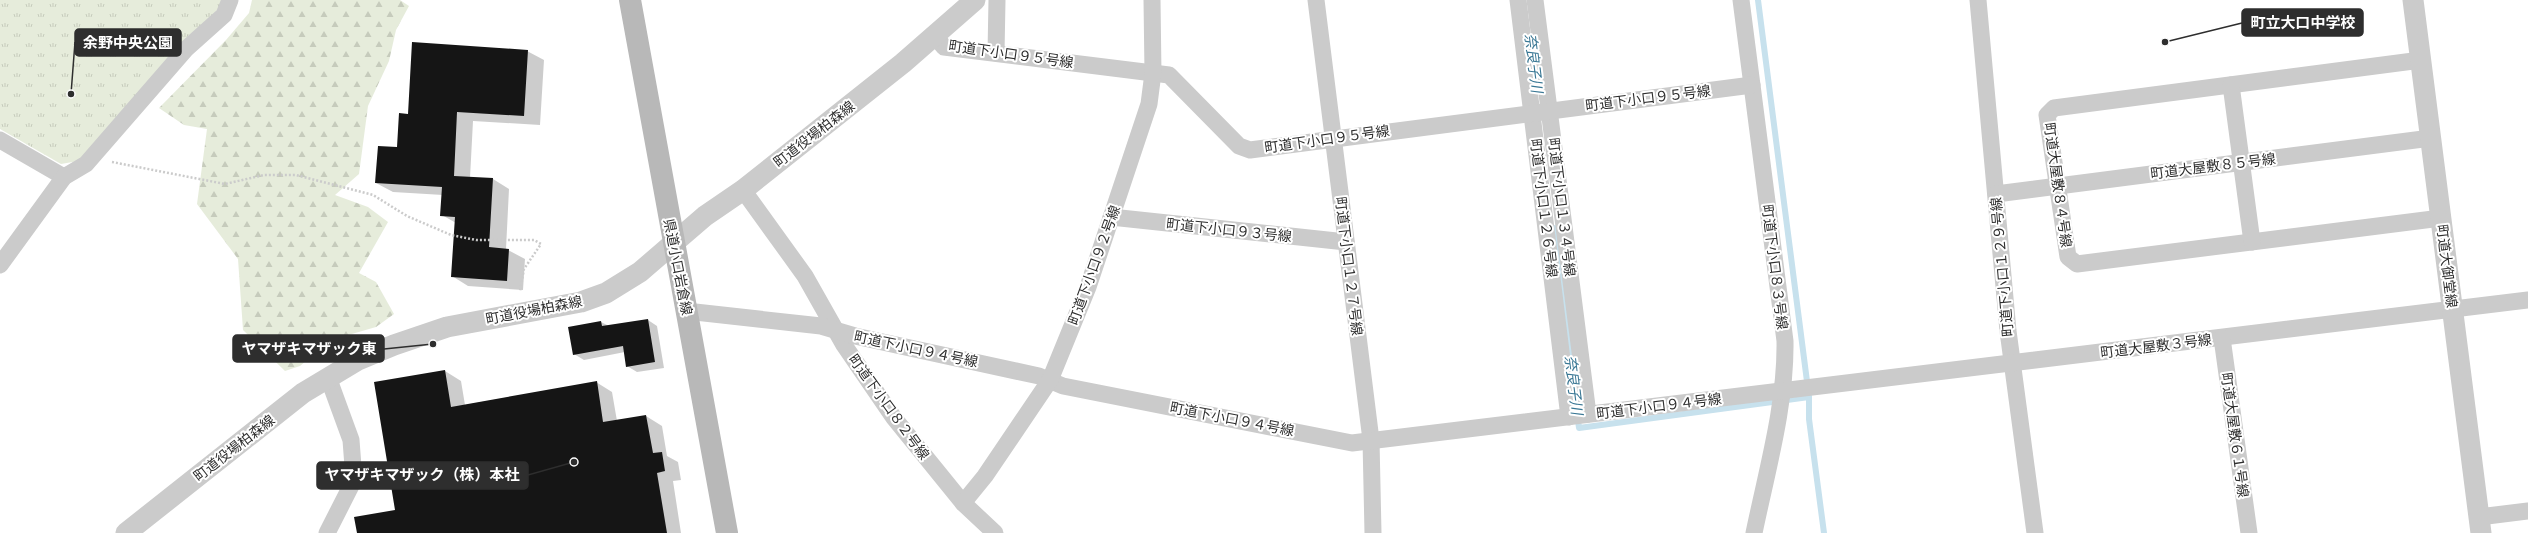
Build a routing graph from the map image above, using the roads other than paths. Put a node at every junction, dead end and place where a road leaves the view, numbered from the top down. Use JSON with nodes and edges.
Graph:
{"nodes":[{"id":1,"x":230,"y":0,"type":"edge"},
{"id":2,"x":630,"y":0,"type":"edge"},
{"id":3,"x":975,"y":0,"type":"edge"},
{"id":4,"x":997,"y":0,"type":"edge"},
{"id":5,"x":1152,"y":0,"type":"edge"},
{"id":6,"x":1316,"y":0,"type":"edge"},
{"id":7,"x":1518,"y":0,"type":"edge"},
{"id":8,"x":1535,"y":0,"type":"edge"},
{"id":9,"x":1741,"y":0,"type":"edge"},
{"id":10,"x":1978,"y":0,"type":"edge"},
{"id":11,"x":2413,"y":0,"type":"edge"},
{"id":12,"x":935,"y":36,"type":"junction"},
{"id":13,"x":996,"y":53,"type":"junction"},
{"id":14,"x":2421,"y":60,"type":"junction"},
{"id":15,"x":1153,"y":73,"type":"junction"},
{"id":16,"x":2231,"y":84,"type":"junction"},
{"id":17,"x":1752,"y":85,"type":"junction"},
{"id":18,"x":1549,"y":111,"type":"junction"},
{"id":19,"x":1532,"y":113,"type":"junction"},
{"id":20,"x":1334,"y":138,"type":"junction"},
{"id":21,"x":2431,"y":138,"type":"junction"},
{"id":22,"x":0,"y":140,"type":"edge"},
{"id":23,"x":2242,"y":163,"type":"junction"},
{"id":24,"x":64,"y":177,"type":"junction"},
{"id":25,"x":2058,"y":186,"type":"junction"},
{"id":26,"x":743,"y":190,"type":"junction"},
{"id":27,"x":1996,"y":194,"type":"junction"},
{"id":28,"x":1111,"y":217,"type":"junction"},
{"id":29,"x":2441,"y":218,"type":"junction"},
{"id":30,"x":1346,"y":242,"type":"junction"},
{"id":31,"x":2252,"y":242,"type":"junction"},
{"id":32,"x":673,"y":244,"type":"junction"},
{"id":33,"x":0,"y":265,"type":"edge"},
{"id":34,"x":2528,"y":300,"type":"edge"},
{"id":35,"x":2453,"y":310,"type":"junction"},
{"id":36,"x":686,"y":311,"type":"junction"},
{"id":37,"x":836,"y":330,"type":"junction"},
{"id":38,"x":2222,"y":338,"type":"junction"},
{"id":39,"x":2012,"y":363,"type":"junction"},
{"id":40,"x":328,"y":377,"type":"junction"},
{"id":41,"x":1050,"y":380,"type":"junction"},
{"id":42,"x":1783,"y":391,"type":"junction"},
{"id":43,"x":1588,"y":414,"type":"junction"},
{"id":44,"x":1569,"y":417,"type":"junction"},
{"id":45,"x":1371,"y":440,"type":"junction"},
{"id":46,"x":963,"y":503,"type":"junction"},
{"id":47,"x":2528,"y":510,"type":"edge"},
{"id":48,"x":2480,"y":525,"type":"edge"},
{"id":49,"x":126,"y":533,"type":"edge"},
{"id":50,"x":327,"y":533,"type":"edge"},
{"id":51,"x":727,"y":533,"type":"edge"},
{"id":52,"x":995,"y":533,"type":"edge"},
{"id":53,"x":1373,"y":533,"type":"edge"},
{"id":54,"x":1754,"y":533,"type":"edge"},
{"id":55,"x":2035,"y":533,"type":"edge"},
{"id":56,"x":2249,"y":533,"type":"edge"}],
"edges":[{"from":1,"to":24,"type":"street"},
{"from":2,"to":32,"type":"main road","name":"県道小口岩倉線"},
{"from":3,"to":12,"type":"street","name":"町道役場柏森線"},
{"from":4,"to":13,"type":"street"},
{"from":5,"to":15,"type":"street","name":"町道下小口９２号線"},
{"from":6,"to":20,"type":"street","name":"町道下小口１２７号線"},
{"from":7,"to":19,"type":"street","name":"町道下小口１２６号線"},
{"from":8,"to":18,"type":"street","name":"町道下小口１３４号線"},
{"from":9,"to":17,"type":"street","name":"町道下小口８３号線"},
{"from":10,"to":27,"type":"street","name":"町道下小口１２９号線"},
{"from":11,"to":14,"type":"street","name":"町道大御堂線"},
{"from":12,"to":13,"type":"street","name":"町道下小口９５号線"},
{"from":12,"to":26,"type":"street","name":"町道役場柏森線"},
{"from":13,"to":15,"type":"street","name":"町道下小口９５号線"},
{"from":14,"to":16,"type":"street","name":"町道大屋敷８４号線"},
{"from":14,"to":21,"type":"street","name":"町道大御堂線"},
{"from":15,"to":20,"type":"street","name":"町道下小口９５号線"},
{"from":15,"to":28,"type":"street","name":"町道下小口９２号線"},
{"from":16,"to":23,"type":"street"},
{"from":16,"to":25,"type":"street","name":"町道大屋敷８４号線"},
{"from":17,"to":18,"type":"street","name":"町道下小口９５号線"},
{"from":17,"to":42,"type":"street","name":"町道下小口８３号線"},
{"from":18,"to":19,"type":"street","name":"町道下小口９５号線"},
{"from":18,"to":43,"type":"street","name":"町道下小口１３４号線"},
{"from":19,"to":20,"type":"street","name":"町道下小口９５号線"},
{"from":19,"to":44,"type":"street","name":"町道下小口１２６号線"},
{"from":20,"to":30,"type":"street","name":"町道下小口１２７号線"},
{"from":21,"to":23,"type":"street","name":"町道大屋敷８５号線"},
{"from":21,"to":29,"type":"street","name":"町道大御堂線"},
{"from":22,"to":24,"type":"street"},
{"from":23,"to":25,"type":"street","name":"町道大屋敷８５号線"},
{"from":23,"to":31,"type":"street"},
{"from":24,"to":33,"type":"street"},
{"from":25,"to":27,"type":"street","name":"町道大屋敷８５号線"},
{"from":25,"to":31,"type":"street","name":"町道大屋敷８４号線"},
{"from":26,"to":32,"type":"street","name":"町道役場柏森線"},
{"from":26,"to":37,"type":"street","name":"町道下小口８２号線"},
{"from":27,"to":39,"type":"street","name":"町道下小口１２９号線"},
{"from":28,"to":30,"type":"street","name":"町道下小口９３号線"},
{"from":28,"to":41,"type":"street","name":"町道下小口９２号線"},
{"from":29,"to":31,"type":"street","name":"町道大屋敷８４号線"},
{"from":29,"to":35,"type":"street","name":"町道大御堂線"},
{"from":30,"to":45,"type":"street","name":"町道下小口１２７号線"},
{"from":32,"to":36,"type":"main road","name":"県道小口岩倉線"},
{"from":32,"to":40,"type":"street","name":"町道役場柏森線"},
{"from":34,"to":35,"type":"street","name":"町道大屋敷３号線"},
{"from":35,"to":38,"type":"street","name":"町道大屋敷３号線"},
{"from":35,"to":48,"type":"street","name":"町道大御堂線"},
{"from":36,"to":37,"type":"street","name":"町道下小口９４号線"},
{"from":36,"to":51,"type":"main road","name":"県道小口岩倉線"},
{"from":37,"to":41,"type":"street","name":"町道下小口９４号線"},
{"from":37,"to":46,"type":"street","name":"町道下小口８２号線"},
{"from":38,"to":39,"type":"street","name":"町道大屋敷３号線"},
{"from":38,"to":56,"type":"street","name":"町道大屋敷６１号線"},
{"from":39,"to":42,"type":"street","name":"町道大屋敷３号線"},
{"from":39,"to":55,"type":"street","name":"町道下小口１２９号線"},
{"from":40,"to":49,"type":"street","name":"町道役場柏森線"},
{"from":40,"to":50,"type":"street"},
{"from":41,"to":45,"type":"street","name":"町道下小口９４号線"},
{"from":41,"to":46,"type":"street","name":"町道下小口９２号線"},
{"from":42,"to":43,"type":"street","name":"町道下小口９４号線"},
{"from":42,"to":54,"type":"street","name":"町道下小口８３号線"},
{"from":43,"to":44,"type":"street","name":"町道下小口９４号線"},
{"from":44,"to":45,"type":"street","name":"町道下小口９４号線"},
{"from":45,"to":53,"type":"street","name":"町道下小口１２７号線"},
{"from":46,"to":52,"type":"street","name":"町道下小口８２号線"},
{"from":47,"to":48,"type":"street"}]}
